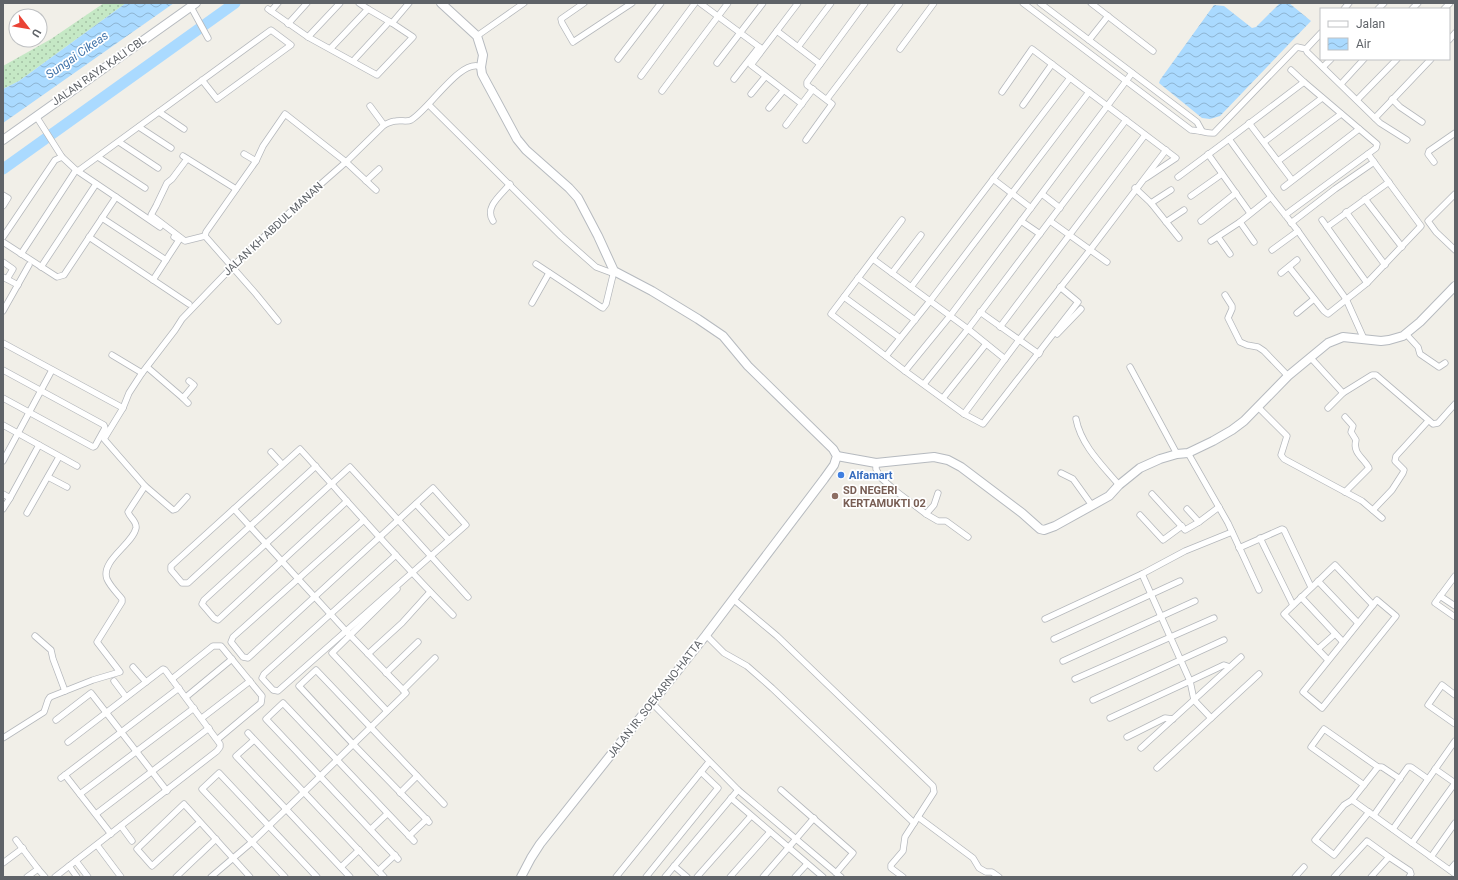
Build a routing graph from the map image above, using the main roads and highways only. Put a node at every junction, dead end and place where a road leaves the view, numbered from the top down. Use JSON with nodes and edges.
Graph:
{"nodes":[{"id":1,"x":441,"y":3,"type":"edge"},
{"id":2,"x":193,"y":5,"type":"edge"},
{"id":3,"x":3,"y":140,"type":"edge"},
{"id":4,"x":1455,"y":286,"type":"edge"},
{"id":5,"x":837,"y":456,"type":"junction"},
{"id":6,"x":521,"y":877,"type":"edge"}],
"edges":[{"from":1,"to":5,"type":"main road"},
{"from":2,"to":3,"type":"main road","name":"JALAN RAYA KALI CBL"},
{"from":4,"to":5,"type":"main road"},
{"from":5,"to":6,"type":"main road","name":"JALAN IR. SOEKARNO-HATTA"}]}
